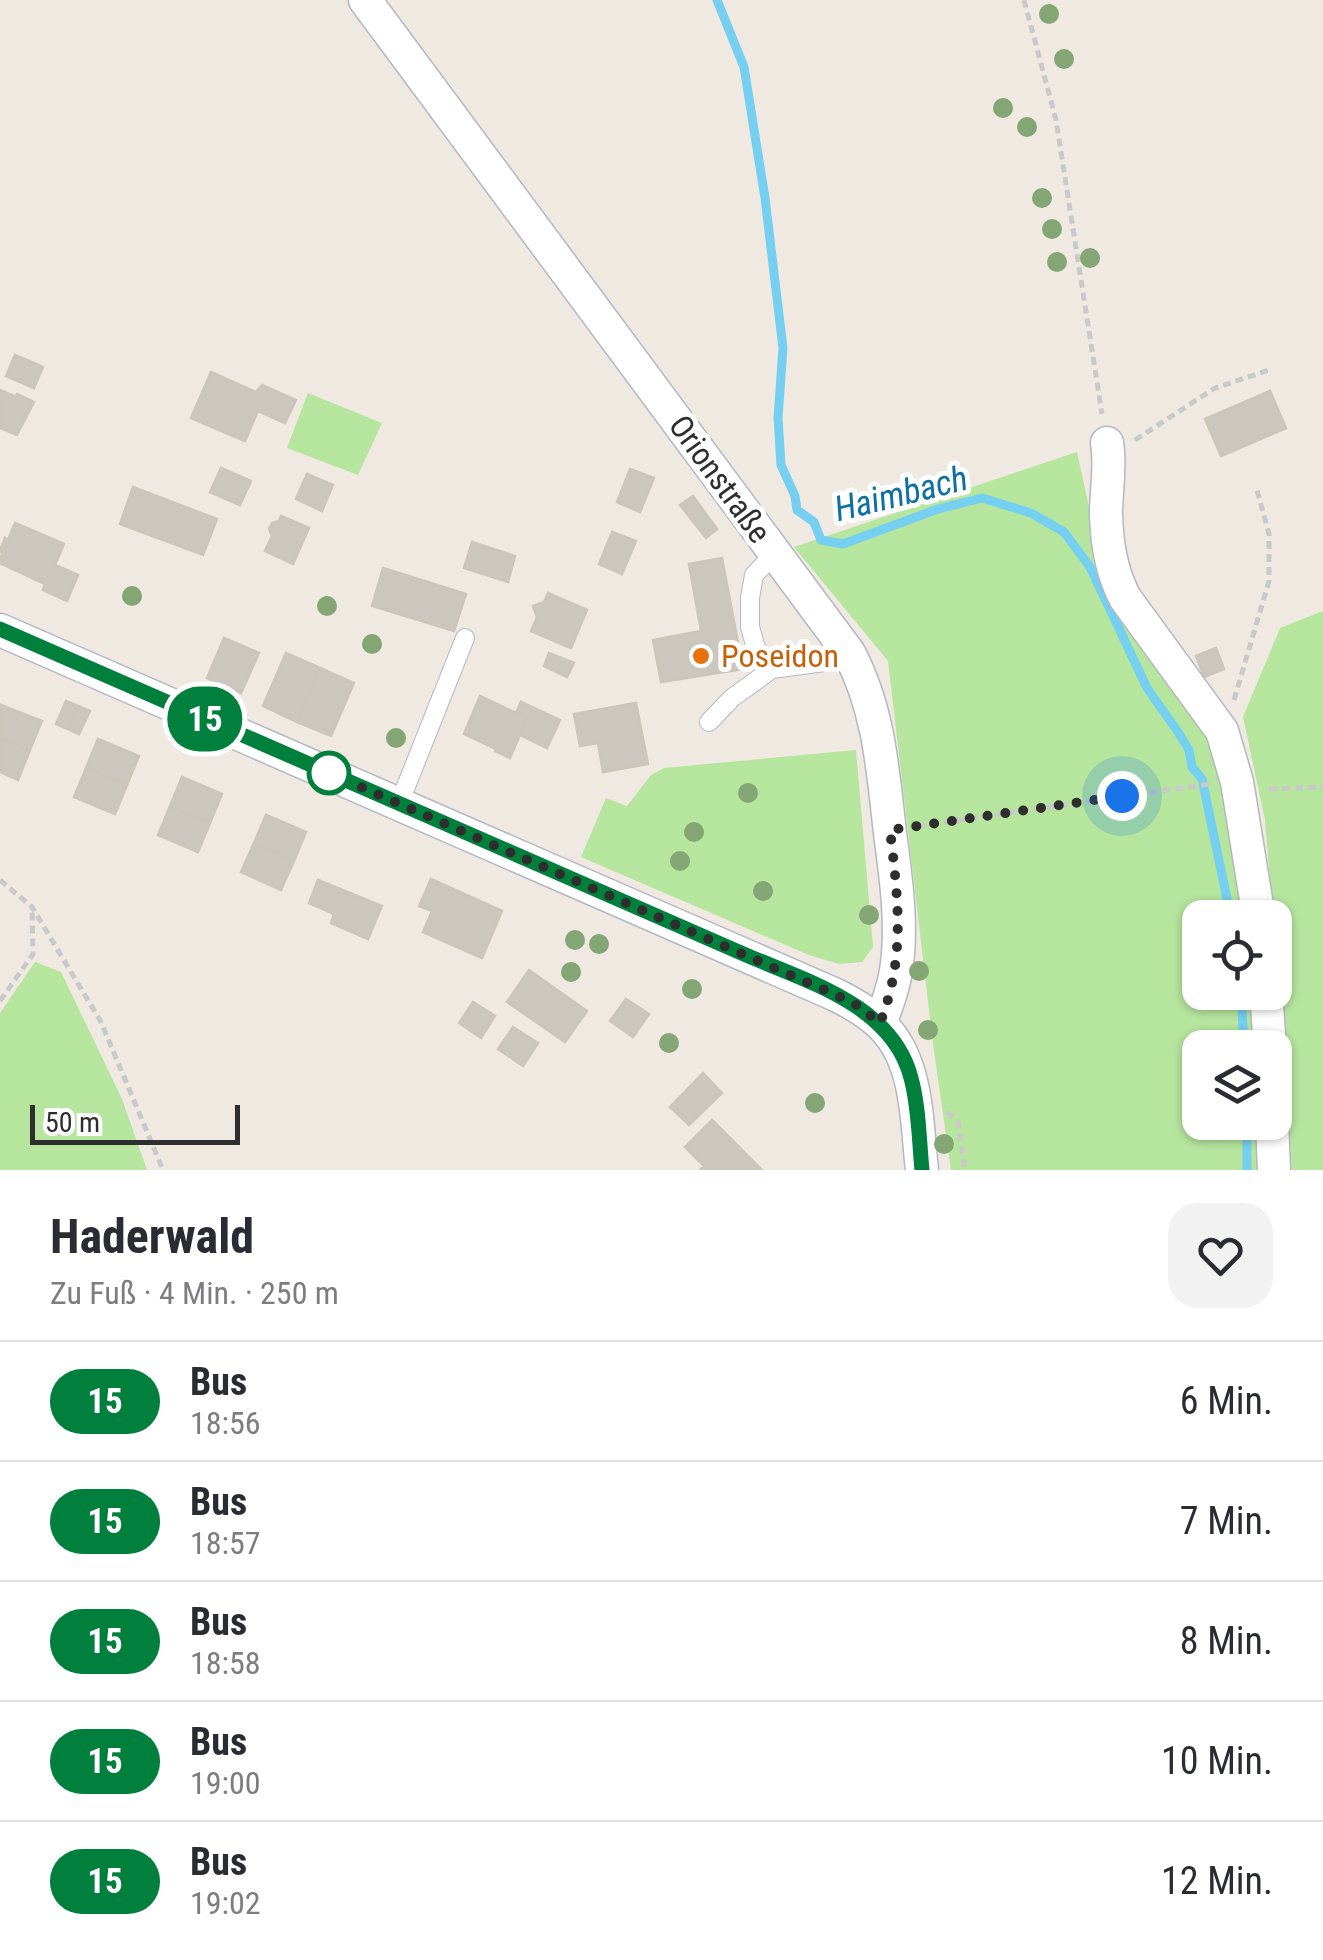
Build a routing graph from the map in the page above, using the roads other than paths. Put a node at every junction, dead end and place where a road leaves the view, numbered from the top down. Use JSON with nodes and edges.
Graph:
{"nodes":[{"id":1,"x":365,"y":0,"type":"edge"},
{"id":2,"x":1108,"y":450,"type":"road end"},
{"id":3,"x":775,"y":554,"type":"junction"},
{"id":4,"x":0,"y":630,"type":"edge"},
{"id":5,"x":465,"y":638,"type":"dead end"},
{"id":6,"x":849,"y":653,"type":"junction"},
{"id":7,"x":772,"y":669,"type":"junction"},
{"id":8,"x":709,"y":722,"type":"dead end"},
{"id":9,"x":398,"y":804,"type":"junction"},
{"id":10,"x":1256,"y":900,"type":"edge"},
{"id":11,"x":880,"y":1023,"type":"junction"},
{"id":12,"x":1273,"y":1140,"type":"edge"},
{"id":13,"x":922,"y":1170,"type":"edge"},
{"id":14,"x":1274,"y":1170,"type":"edge"}],
"edges":[{"from":1,"to":3,"type":"street","name":"Orionstraße"},
{"from":2,"to":10,"type":"street"},
{"from":3,"to":6,"type":"street","name":"Orionstraße"},
{"from":3,"to":7,"type":"lane"},
{"from":4,"to":9,"type":"street"},
{"from":5,"to":9,"type":"lane"},
{"from":6,"to":7,"type":"lane"},
{"from":6,"to":11,"type":"street","name":"Orionstraße"},
{"from":7,"to":8,"type":"lane"},
{"from":9,"to":11,"type":"street"},
{"from":11,"to":13,"type":"street"},
{"from":12,"to":14,"type":"street"}]}
